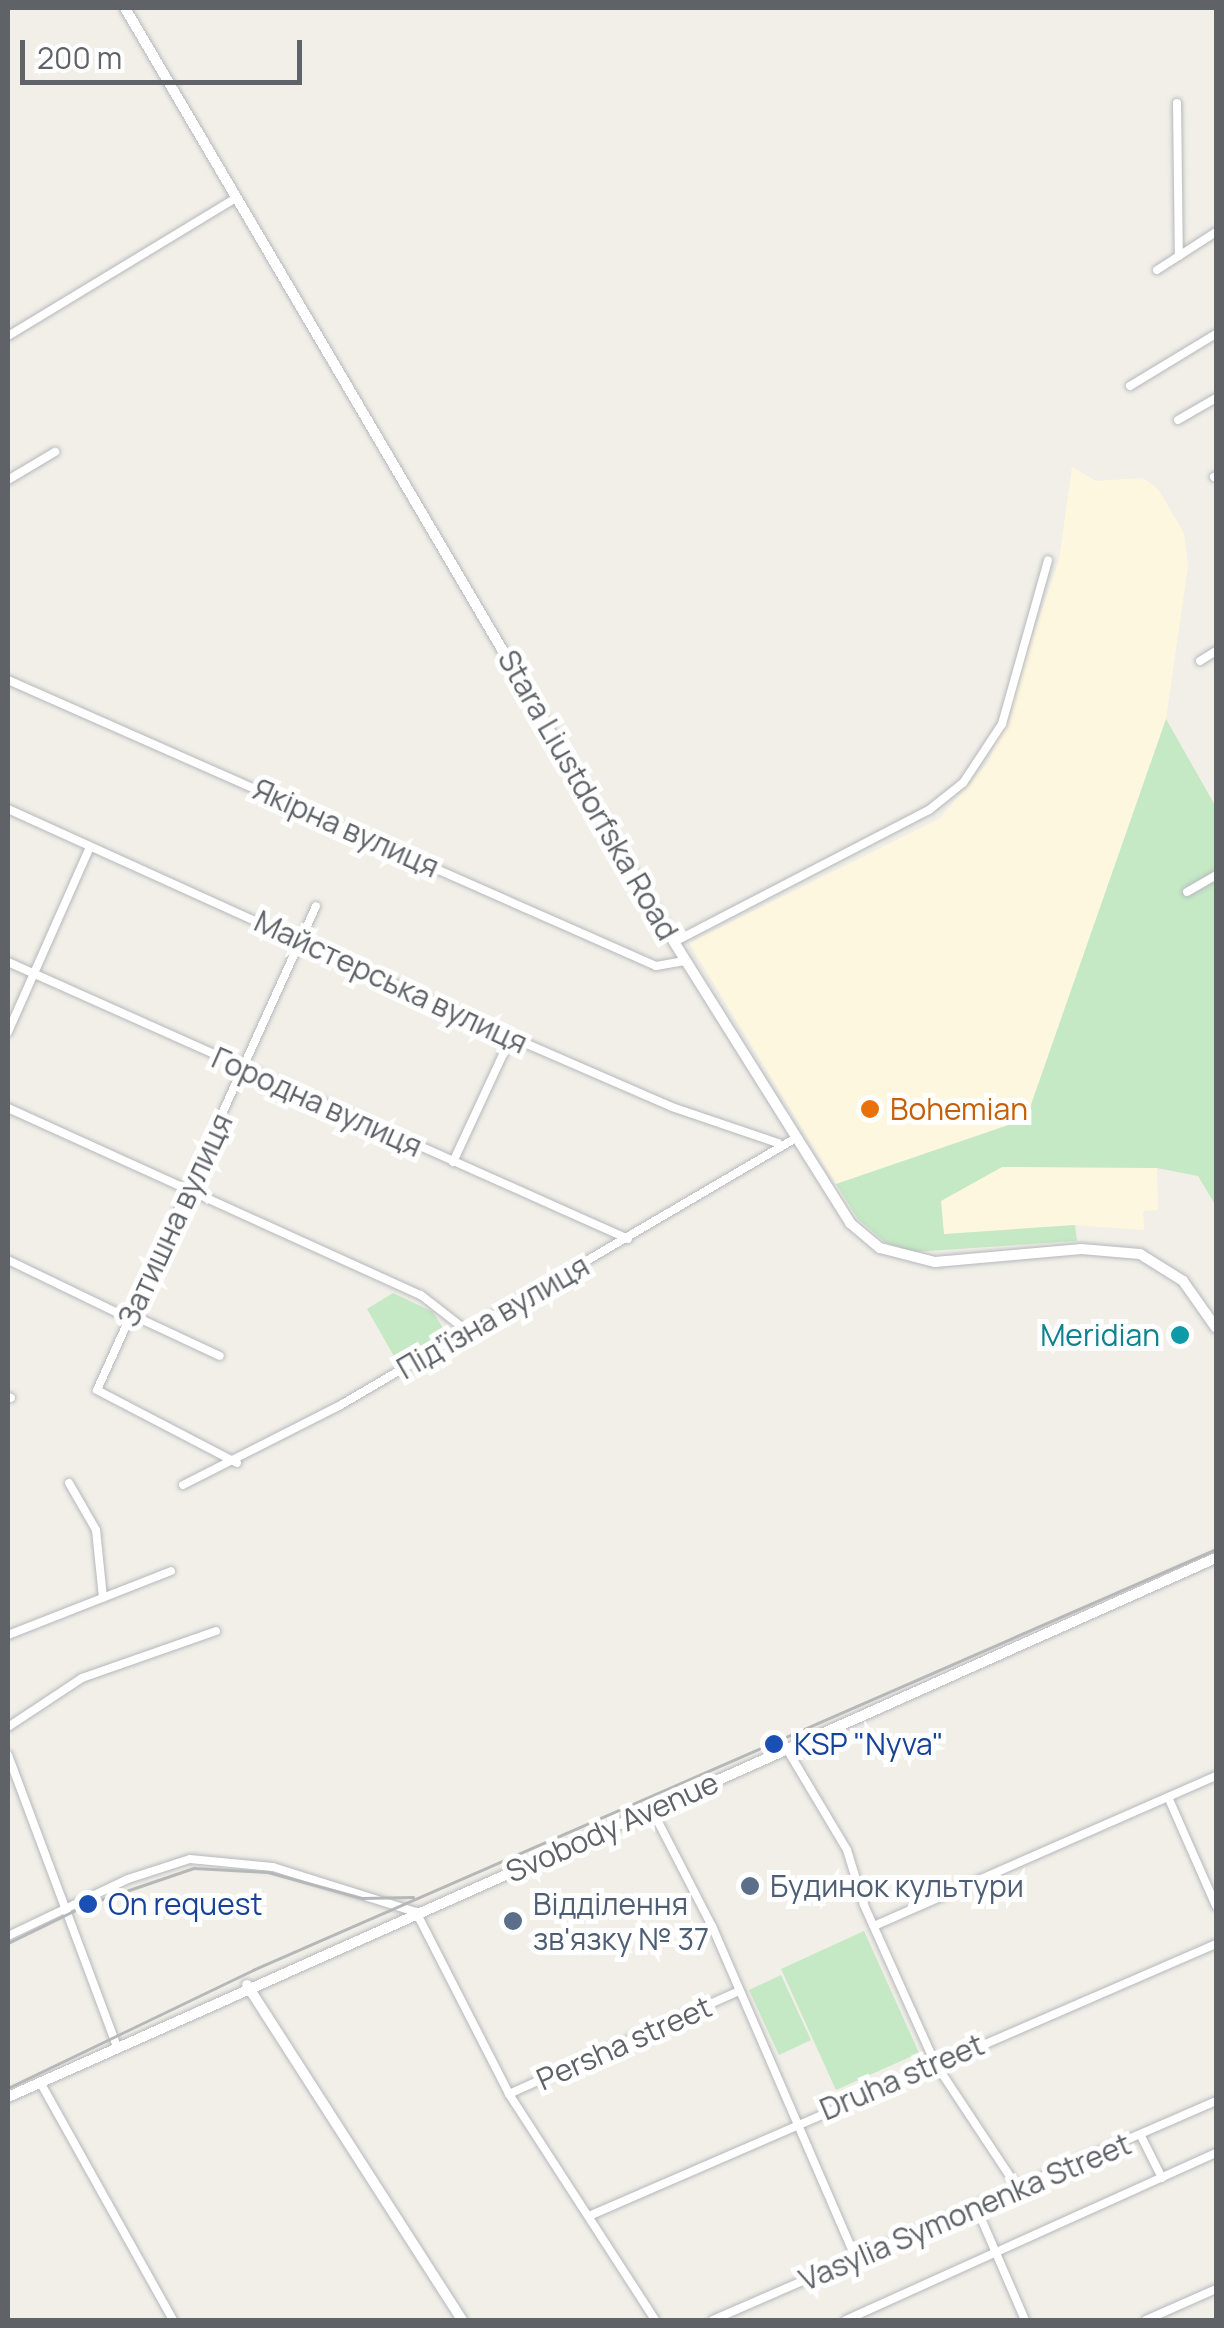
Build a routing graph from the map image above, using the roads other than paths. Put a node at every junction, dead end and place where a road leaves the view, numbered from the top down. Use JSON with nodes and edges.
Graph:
{"nodes":[{"id":1,"x":124,"y":8,"type":"edge"},
{"id":2,"x":1177,"y":103,"type":"dead end"},
{"id":3,"x":236,"y":198,"type":"junction"},
{"id":4,"x":1216,"y":232,"type":"edge"},
{"id":5,"x":1179,"y":256,"type":"junction"},
{"id":6,"x":1157,"y":270,"type":"dead end"},
{"id":7,"x":1216,"y":334,"type":"edge"},
{"id":8,"x":8,"y":336,"type":"edge"},
{"id":9,"x":1130,"y":386,"type":"dead end"},
{"id":10,"x":1216,"y":398,"type":"edge"},
{"id":11,"x":1178,"y":420,"type":"dead end"},
{"id":12,"x":55,"y":452,"type":"dead end"},
{"id":13,"x":8,"y":480,"type":"edge"},
{"id":14,"x":1048,"y":560,"type":"dead end"},
{"id":15,"x":1216,"y":651,"type":"edge"},
{"id":16,"x":1200,"y":661,"type":"dead end"},
{"id":17,"x":8,"y":680,"type":"edge"},
{"id":18,"x":8,"y":809,"type":"edge"},
{"id":19,"x":90,"y":847,"type":"junction"},
{"id":20,"x":1216,"y":875,"type":"edge"},
{"id":21,"x":1187,"y":892,"type":"dead end"},
{"id":22,"x":316,"y":906,"type":"dead end"},
{"id":23,"x":300,"y":939,"type":"junction"},
{"id":24,"x":674,"y":942,"type":"junction"},
{"id":25,"x":686,"y":961,"type":"junction"},
{"id":26,"x":8,"y":962,"type":"edge"},
{"id":27,"x":34,"y":974,"type":"junction"},
{"id":28,"x":8,"y":1032,"type":"edge"},
{"id":29,"x":511,"y":1037,"type":"junction"},
{"id":30,"x":245,"y":1070,"type":"junction"},
{"id":31,"x":8,"y":1108,"type":"edge"},
{"id":32,"x":796,"y":1138,"type":"junction"},
{"id":33,"x":778,"y":1143,"type":"junction"},
{"id":34,"x":453,"y":1162,"type":"junction"},
{"id":35,"x":189,"y":1191,"type":"junction"},
{"id":36,"x":628,"y":1239,"type":"junction"},
{"id":37,"x":8,"y":1260,"type":"edge"},
{"id":38,"x":129,"y":1316,"type":"junction"},
{"id":39,"x":1216,"y":1328,"type":"edge"},
{"id":40,"x":466,"y":1331,"type":"junction"},
{"id":41,"x":220,"y":1356,"type":"dead end"},
{"id":42,"x":238,"y":1463,"type":"junction"},
{"id":43,"x":69,"y":1483,"type":"dead end"},
{"id":44,"x":184,"y":1485,"type":"dead end"},
{"id":45,"x":1216,"y":1560,"type":"edge"},
{"id":46,"x":171,"y":1571,"type":"dead end"},
{"id":47,"x":103,"y":1598,"type":"junction"},
{"id":48,"x":216,"y":1631,"type":"dead end"},
{"id":49,"x":8,"y":1635,"type":"edge"},
{"id":50,"x":8,"y":1727,"type":"edge"},
{"id":51,"x":788,"y":1750,"type":"junction"},
{"id":52,"x":8,"y":1756,"type":"edge"},
{"id":53,"x":10,"y":1770,"type":"edge"},
{"id":54,"x":1216,"y":1776,"type":"edge"},
{"id":55,"x":1168,"y":1798,"type":"junction"},
{"id":56,"x":652,"y":1810,"type":"junction"},
{"id":57,"x":1216,"y":1906,"type":"edge"},
{"id":58,"x":68,"y":1907,"type":"junction"},
{"id":59,"x":416,"y":1912,"type":"junction"},
{"id":60,"x":874,"y":1926,"type":"junction"},
{"id":61,"x":8,"y":1936,"type":"edge"},
{"id":62,"x":1216,"y":1944,"type":"edge"},
{"id":63,"x":247,"y":1985,"type":"junction"},
{"id":64,"x":739,"y":1991,"type":"junction"},
{"id":65,"x":116,"y":2046,"type":"junction"},
{"id":66,"x":935,"y":2064,"type":"junction"},
{"id":67,"x":40,"y":2082,"type":"junction"},
{"id":68,"x":509,"y":2094,"type":"junction"},
{"id":69,"x":8,"y":2096,"type":"edge"},
{"id":70,"x":1216,"y":2101,"type":"edge"},
{"id":71,"x":796,"y":2122,"type":"junction"},
{"id":72,"x":1141,"y":2136,"type":"junction"},
{"id":73,"x":1216,"y":2153,"type":"edge"},
{"id":74,"x":1162,"y":2178,"type":"junction"},
{"id":75,"x":1018,"y":2190,"type":"junction"},
{"id":76,"x":977,"y":2209,"type":"junction"},
{"id":77,"x":589,"y":2216,"type":"junction"},
{"id":78,"x":996,"y":2255,"type":"junction"},
{"id":79,"x":856,"y":2259,"type":"junction"},
{"id":80,"x":1216,"y":2289,"type":"edge"},
{"id":81,"x":174,"y":2320,"type":"edge"},
{"id":82,"x":462,"y":2320,"type":"edge"},
{"id":83,"x":655,"y":2320,"type":"edge"},
{"id":84,"x":713,"y":2320,"type":"edge"},
{"id":85,"x":846,"y":2320,"type":"edge"},
{"id":86,"x":1025,"y":2320,"type":"edge"},
{"id":87,"x":1146,"y":2320,"type":"edge"}],
"edges":[{"from":1,"to":3,"type":"main road","name":"Stara Liustdorfska Road"},
{"from":2,"to":5,"type":"street"},
{"from":3,"to":8,"type":"street"},
{"from":3,"to":24,"type":"main road","name":"Stara Liustdorfska Road"},
{"from":4,"to":5,"type":"street"},
{"from":5,"to":6,"type":"street"},
{"from":7,"to":9,"type":"street"},
{"from":10,"to":11,"type":"street"},
{"from":12,"to":13,"type":"street"},
{"from":14,"to":24,"type":"street"},
{"from":15,"to":16,"type":"street"},
{"from":17,"to":25,"type":"street","name":"Якірна вулиця"},
{"from":18,"to":19,"type":"street","name":"Майстерська вулиця"},
{"from":19,"to":23,"type":"street","name":"Майстерська вулиця"},
{"from":19,"to":27,"type":"street"},
{"from":20,"to":21,"type":"street"},
{"from":22,"to":23,"type":"street","name":"Затишна вулиця"},
{"from":23,"to":29,"type":"street","name":"Майстерська вулиця"},
{"from":23,"to":30,"type":"street","name":"Затишна вулиця"},
{"from":24,"to":25,"type":"main road","name":"Stara Liustdorfska Road"},
{"from":25,"to":32,"type":"main road","name":"Stara Liustdorfska Road"},
{"from":26,"to":27,"type":"street","name":"Городна вулиця"},
{"from":27,"to":28,"type":"street"},
{"from":27,"to":30,"type":"street","name":"Городна вулиця"},
{"from":29,"to":33,"type":"street","name":"Майстерська вулиця"},
{"from":29,"to":34,"type":"street"},
{"from":30,"to":34,"type":"street","name":"Городна вулиця"},
{"from":30,"to":35,"type":"street","name":"Затишна вулиця"},
{"from":31,"to":35,"type":"street"},
{"from":32,"to":33,"type":"street","name":"Підʼїзна вулиця"},
{"from":32,"to":39,"type":"main road","name":"Stara Liustdorfska Road"},
{"from":33,"to":36,"type":"street","name":"Підʼїзна вулиця"},
{"from":34,"to":36,"type":"street","name":"Городна вулиця"},
{"from":35,"to":38,"type":"street","name":"Затишна вулиця"},
{"from":35,"to":40,"type":"street"},
{"from":36,"to":40,"type":"street","name":"Підʼїзна вулиця"},
{"from":37,"to":38,"type":"street"},
{"from":38,"to":41,"type":"street"},
{"from":38,"to":42,"type":"street","name":"Затишна вулиця"},
{"from":40,"to":42,"type":"street","name":"Підʼїзна вулиця"},
{"from":42,"to":44,"type":"street","name":"Підʼїзна вулиця"},
{"from":43,"to":47,"type":"street"},
{"from":45,"to":51,"type":"main road","name":"Svobody Avenue"},
{"from":46,"to":47,"type":"street"},
{"from":47,"to":49,"type":"street"},
{"from":48,"to":50,"type":"street"},
{"from":51,"to":56,"type":"main road","name":"Svobody Avenue"},
{"from":51,"to":60,"type":"street"},
{"from":52,"to":53,"type":"street"},
{"from":53,"to":58,"type":"street"},
{"from":54,"to":55,"type":"street"},
{"from":55,"to":57,"type":"street"},
{"from":55,"to":60,"type":"street"},
{"from":56,"to":59,"type":"main road","name":"Svobody Avenue"},
{"from":56,"to":64,"type":"street"},
{"from":58,"to":59,"type":"street"},
{"from":58,"to":61,"type":"street"},
{"from":58,"to":65,"type":"street"},
{"from":59,"to":63,"type":"main road","name":"Svobody Avenue"},
{"from":59,"to":68,"type":"street"},
{"from":60,"to":66,"type":"street"},
{"from":62,"to":66,"type":"street","name":"Druha street"},
{"from":63,"to":65,"type":"main road","name":"Svobody Avenue"},
{"from":63,"to":82,"type":"main road"},
{"from":64,"to":68,"type":"street","name":"Persha street"},
{"from":64,"to":71,"type":"street"},
{"from":65,"to":67,"type":"main road","name":"Svobody Avenue"},
{"from":66,"to":71,"type":"street","name":"Druha street"},
{"from":66,"to":75,"type":"street"},
{"from":67,"to":69,"type":"main road","name":"Svobody Avenue"},
{"from":67,"to":81,"type":"street"},
{"from":68,"to":77,"type":"street"},
{"from":70,"to":72,"type":"street","name":"Vasylia Symonenka Street"},
{"from":71,"to":77,"type":"street","name":"Druha street"},
{"from":71,"to":79,"type":"street"},
{"from":72,"to":74,"type":"street"},
{"from":72,"to":75,"type":"street","name":"Vasylia Symonenka Street"},
{"from":73,"to":74,"type":"street","name":"Vasylia Symonenka Street"},
{"from":74,"to":78,"type":"street","name":"Vasylia Symonenka Street"},
{"from":75,"to":76,"type":"street","name":"Vasylia Symonenka Street"},
{"from":76,"to":78,"type":"street"},
{"from":76,"to":79,"type":"street","name":"Vasylia Symonenka Street"},
{"from":77,"to":83,"type":"street"},
{"from":78,"to":85,"type":"street","name":"Vasylia Symonenka Street"},
{"from":78,"to":86,"type":"street"},
{"from":79,"to":84,"type":"street","name":"Vasylia Symonenka Street"},
{"from":80,"to":87,"type":"street"}]}
